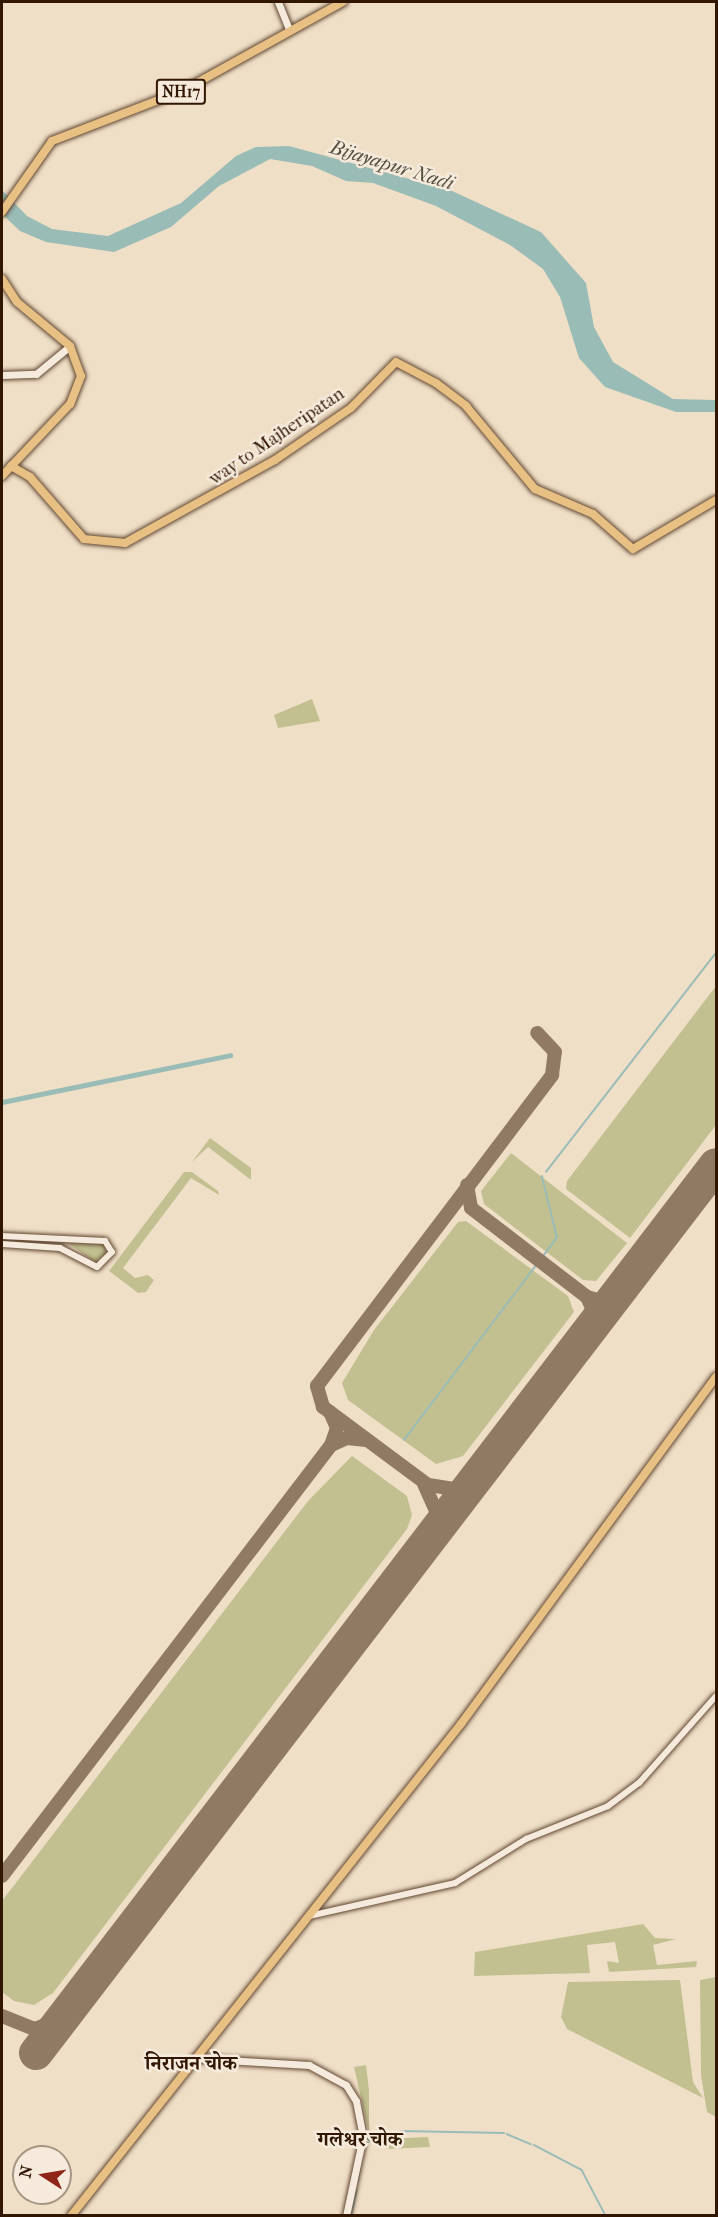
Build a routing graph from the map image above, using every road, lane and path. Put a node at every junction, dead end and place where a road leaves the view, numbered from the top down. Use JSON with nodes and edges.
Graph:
{"nodes":[{"id":1,"x":278,"y":2,"type":"edge"},
{"id":2,"x":343,"y":2,"type":"edge"},
{"id":3,"x":290,"y":31,"type":"junction"},
{"id":4,"x":2,"y":212,"type":"edge"},
{"id":5,"x":2,"y":279,"type":"edge"},
{"id":6,"x":70,"y":346,"type":"junction"},
{"id":7,"x":2,"y":375,"type":"edge"},
{"id":8,"x":11,"y":466,"type":"junction"},
{"id":9,"x":2,"y":476,"type":"edge"},
{"id":10,"x":717,"y":500,"type":"edge"},
{"id":11,"x":2,"y":1236,"type":"edge"},
{"id":12,"x":2,"y":1244,"type":"edge"},
{"id":13,"x":717,"y":1377,"type":"edge"},
{"id":14,"x":717,"y":1696,"type":"edge"},
{"id":15,"x":309,"y":1916,"type":"junction"},
{"id":16,"x":193,"y":2058,"type":"junction"},
{"id":17,"x":71,"y":2216,"type":"edge"},
{"id":18,"x":346,"y":2216,"type":"edge"}],
"edges":[{"from":1,"to":3,"type":"main road"},
{"from":2,"to":3,"type":"main road","number":"NH17"},
{"from":3,"to":4,"type":"main road","number":"NH17"},
{"from":5,"to":6,"type":"main road"},
{"from":6,"to":7,"type":"main road"},
{"from":6,"to":8,"type":"main road"},
{"from":8,"to":9,"type":"main road"},
{"from":8,"to":10,"type":"main road","name":"way to Majheripatan"},
{"from":11,"to":12,"type":"street"},
{"from":13,"to":15,"type":"main road"},
{"from":14,"to":15,"type":"street"},
{"from":15,"to":16,"type":"main road"},
{"from":16,"to":17,"type":"main road"},
{"from":16,"to":18,"type":"main road"}]}
